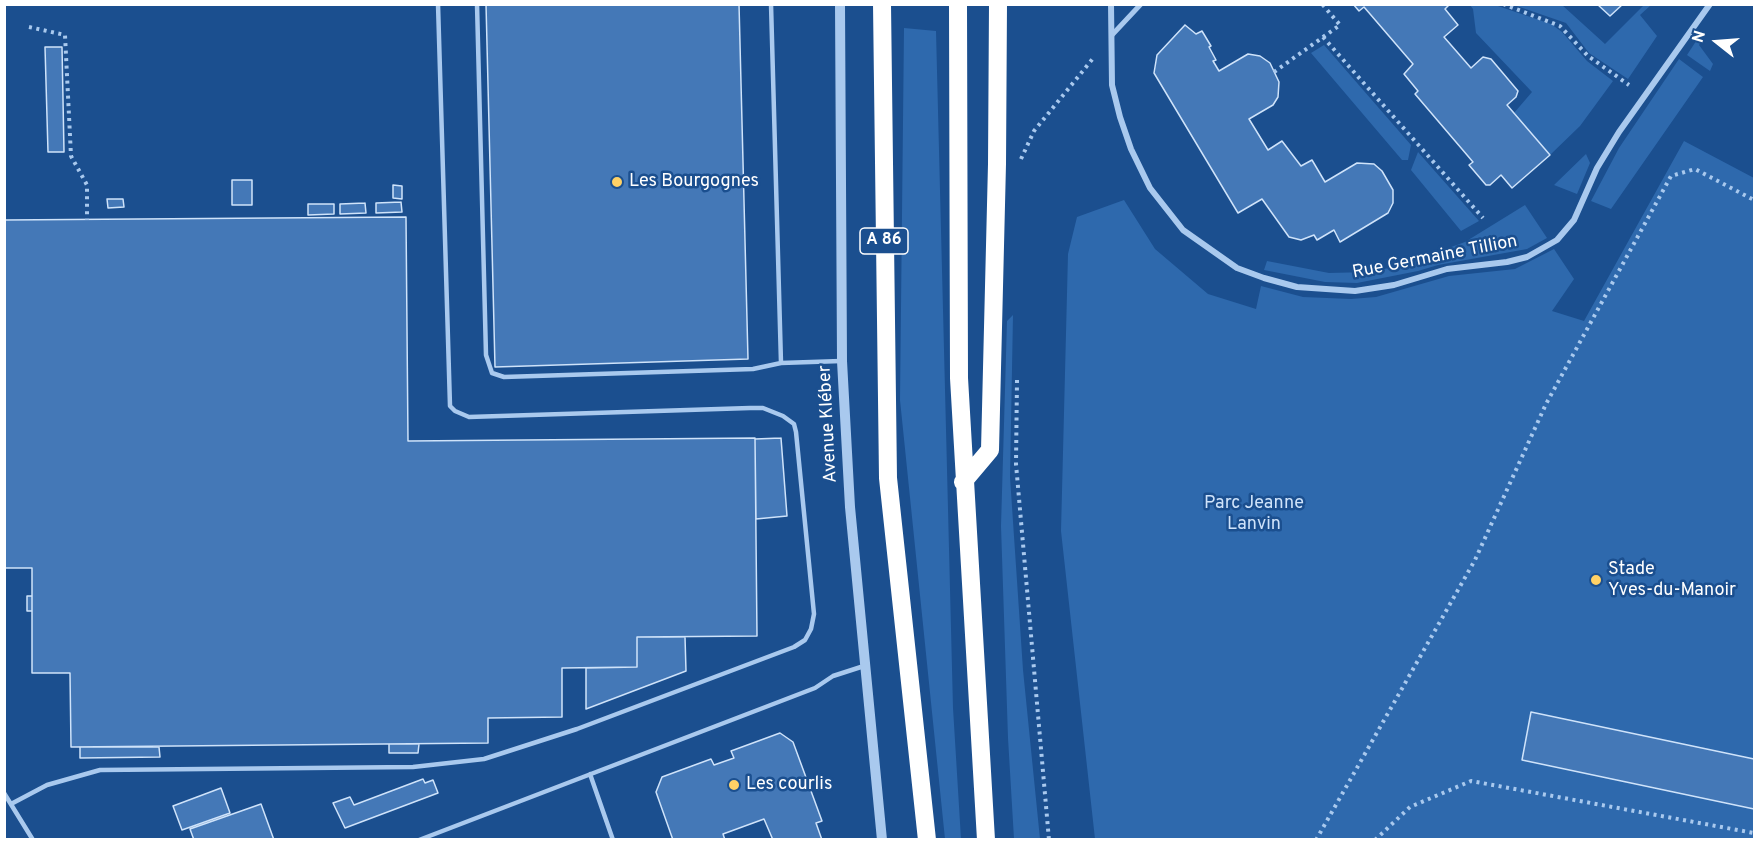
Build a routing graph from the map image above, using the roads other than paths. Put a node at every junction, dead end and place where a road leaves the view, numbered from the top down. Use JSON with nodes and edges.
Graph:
{"nodes":[{"id":1,"x":438,"y":4,"type":"edge"},
{"id":2,"x":477,"y":4,"type":"edge"},
{"id":3,"x":771,"y":4,"type":"edge"},
{"id":4,"x":840,"y":4,"type":"edge"},
{"id":5,"x":882,"y":4,"type":"edge"},
{"id":6,"x":958,"y":4,"type":"edge"},
{"id":7,"x":998,"y":4,"type":"edge"},
{"id":8,"x":1111,"y":4,"type":"edge"},
{"id":9,"x":1141,"y":4,"type":"edge"},
{"id":10,"x":1710,"y":4,"type":"edge"},
{"id":11,"x":1112,"y":35,"type":"junction"},
{"id":12,"x":842,"y":361,"type":"junction"},
{"id":13,"x":780,"y":363,"type":"junction"},
{"id":14,"x":963,"y":482,"type":"junction"},
{"id":15,"x":864,"y":666,"type":"junction"},
{"id":16,"x":590,"y":774,"type":"junction"},
{"id":17,"x":4,"y":793,"type":"edge"},
{"id":18,"x":11,"y":804,"type":"junction"},
{"id":19,"x":33,"y":840,"type":"edge"},
{"id":20,"x":419,"y":840,"type":"edge"},
{"id":21,"x":613,"y":840,"type":"edge"},
{"id":22,"x":882,"y":840,"type":"edge"},
{"id":23,"x":927,"y":840,"type":"edge"},
{"id":24,"x":986,"y":840,"type":"edge"}],
"edges":[{"from":1,"to":18,"type":"lane"},
{"from":2,"to":13,"type":"lane"},
{"from":3,"to":13,"type":"lane"},
{"from":4,"to":12,"type":"street","name":"Avenue Kléber"},
{"from":5,"to":23,"type":"highway","number":"A 86"},
{"from":6,"to":14,"type":"highway"},
{"from":7,"to":14,"type":"highway"},
{"from":8,"to":11,"type":"street","name":"Rue Germaine Tillion"},
{"from":9,"to":11,"type":"street"},
{"from":10,"to":11,"type":"street","name":"Rue Germaine Tillion"},
{"from":12,"to":13,"type":"lane"},
{"from":12,"to":15,"type":"street","name":"Avenue Kléber"},
{"from":14,"to":24,"type":"highway"},
{"from":15,"to":16,"type":"lane"},
{"from":15,"to":22,"type":"street","name":"Avenue Kléber"},
{"from":16,"to":20,"type":"lane"},
{"from":16,"to":21,"type":"lane"},
{"from":17,"to":18,"type":"lane"},
{"from":18,"to":19,"type":"lane"}]}
